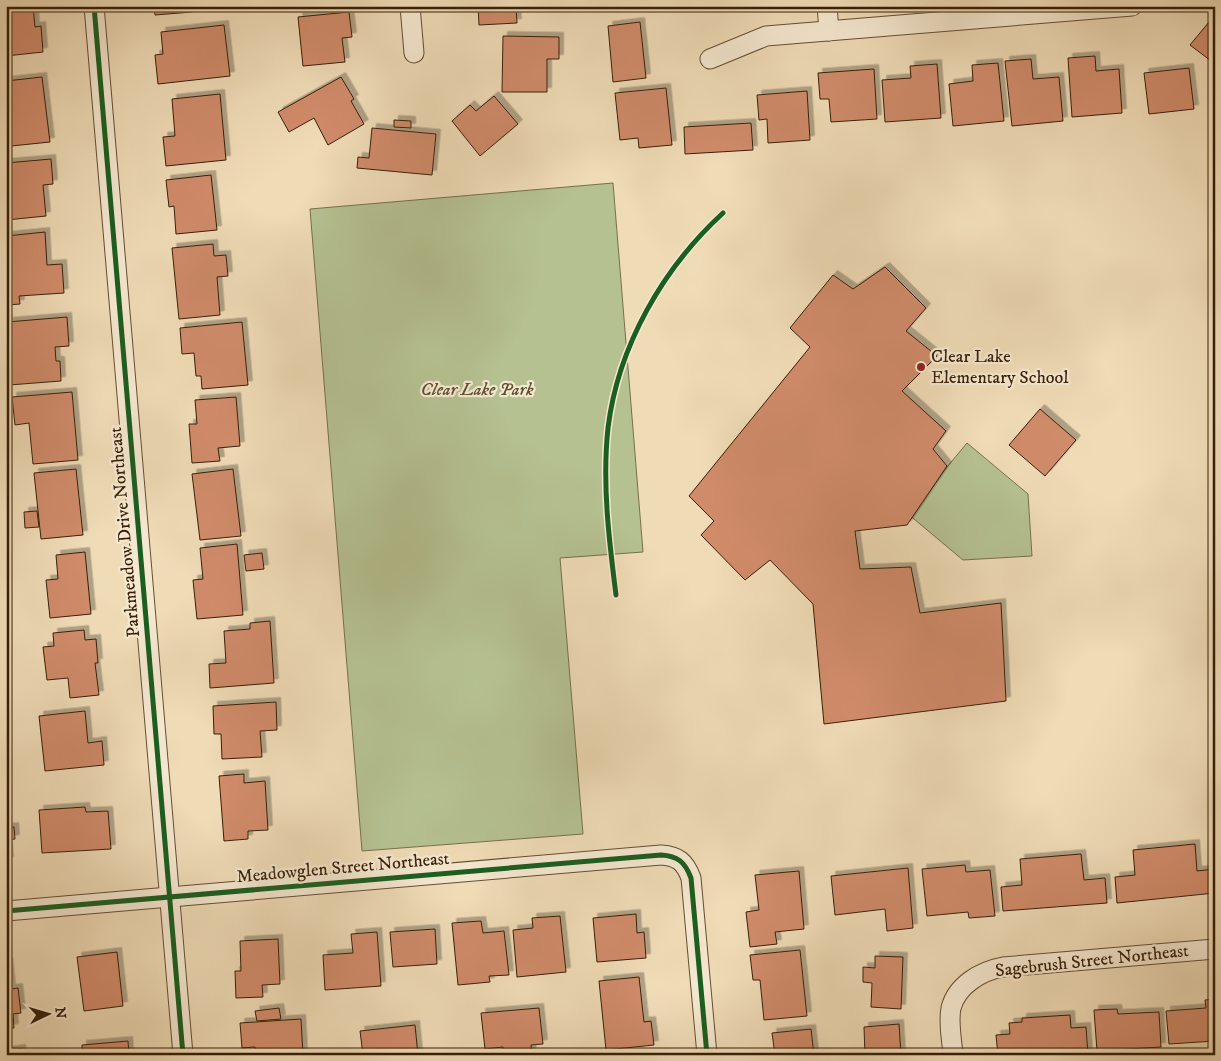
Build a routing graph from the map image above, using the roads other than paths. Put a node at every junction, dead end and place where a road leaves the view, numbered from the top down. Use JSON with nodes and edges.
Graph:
{"nodes":[{"id":1,"x":94,"y":6,"type":"edge"},
{"id":2,"x":410,"y":6,"type":"edge"},
{"id":3,"x":827,"y":6,"type":"edge"},
{"id":4,"x":1132,"y":6,"type":"edge"},
{"id":5,"x":829,"y":31,"type":"junction"},
{"id":6,"x":414,"y":53,"type":"dead end"},
{"id":7,"x":710,"y":58,"type":"dead end"},
{"id":8,"x":169,"y":897,"type":"junction"},
{"id":9,"x":6,"y":911,"type":"edge"},
{"id":10,"x":1215,"y":948,"type":"edge"},
{"id":11,"x":183,"y":1055,"type":"edge"},
{"id":12,"x":707,"y":1055,"type":"edge"},
{"id":13,"x":953,"y":1055,"type":"edge"}],
"edges":[{"from":1,"to":8,"type":"street","name":"Parkmeadow Drive Northeast"},
{"from":2,"to":6,"type":"street"},
{"from":3,"to":5,"type":"street"},
{"from":4,"to":5,"type":"street"},
{"from":5,"to":7,"type":"street"},
{"from":8,"to":9,"type":"street","name":"Meadowglen Street Northeast"},
{"from":8,"to":11,"type":"street","name":"Parkmeadow Drive Northeast"},
{"from":8,"to":12,"type":"street","name":"Meadowglen Street Northeast"},
{"from":10,"to":13,"type":"street","name":"Sagebrush Street Northeast"}]}
